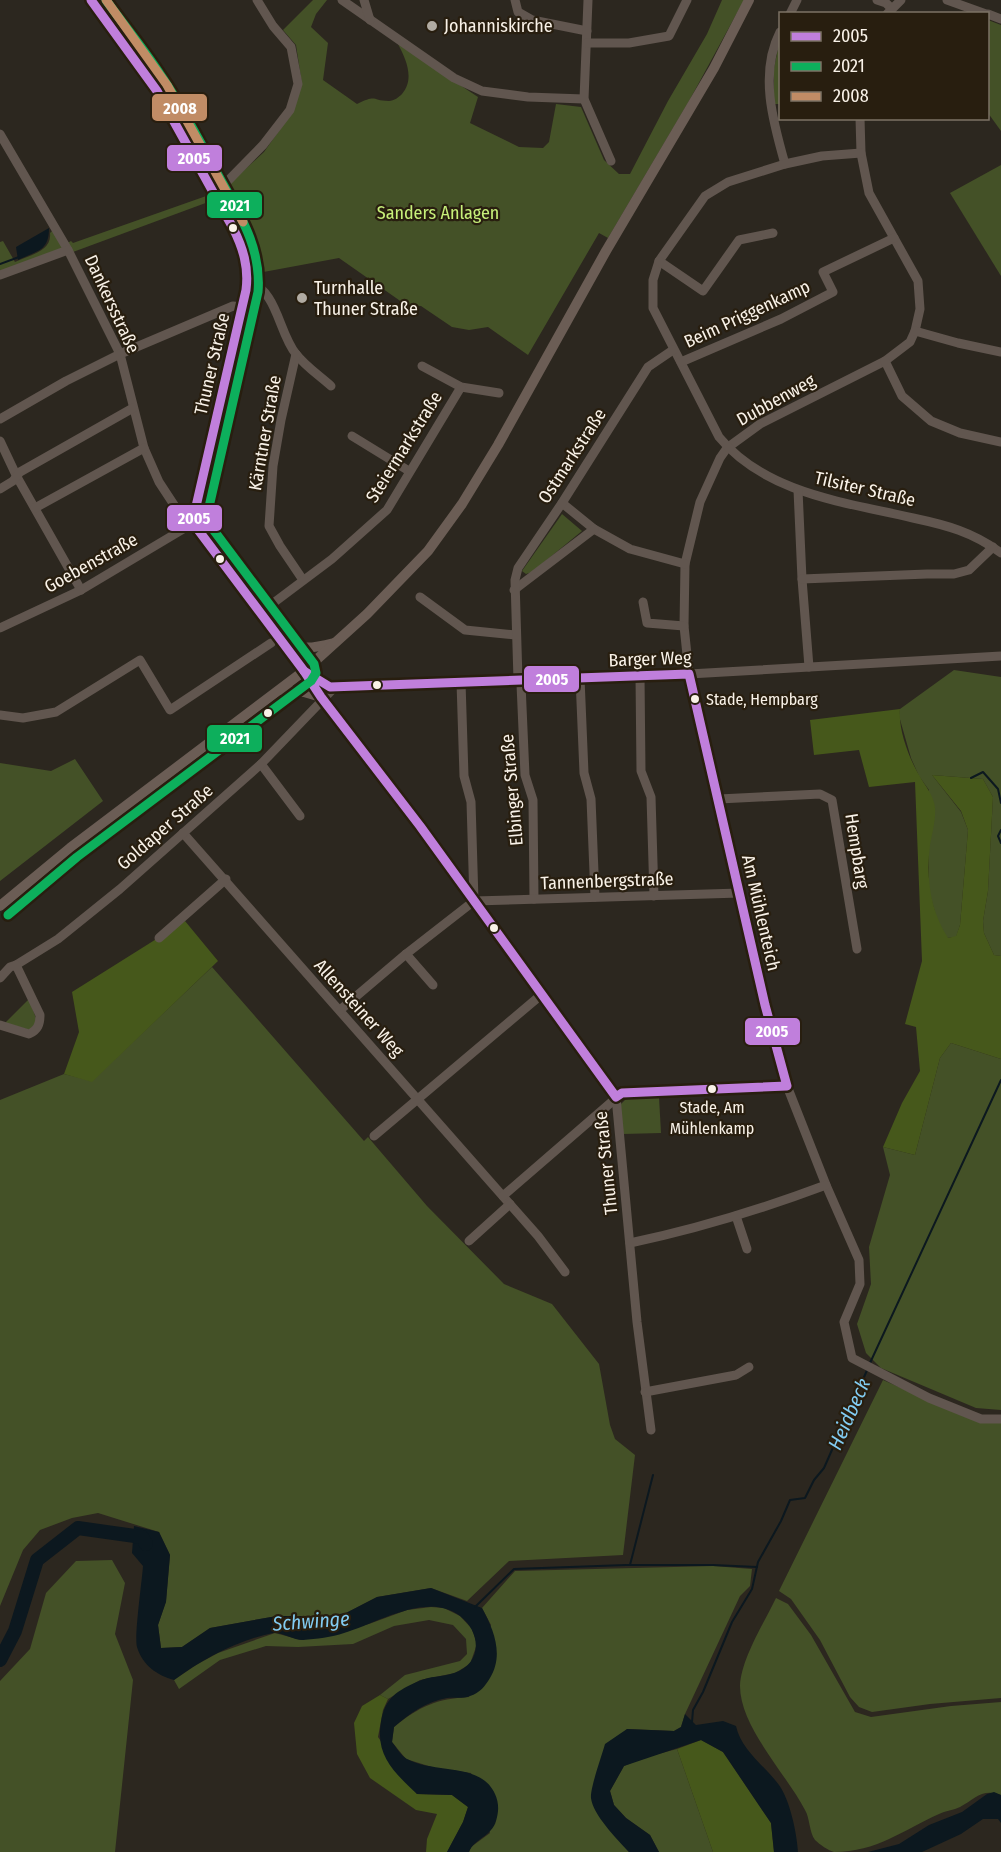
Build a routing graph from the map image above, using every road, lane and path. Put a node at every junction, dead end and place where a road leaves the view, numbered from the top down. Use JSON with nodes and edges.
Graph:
{"nodes":[{"id":1,"x":91,"y":0,"type":"edge"},
{"id":2,"x":257,"y":0,"type":"edge"},
{"id":3,"x":342,"y":0,"type":"edge"},
{"id":4,"x":364,"y":0,"type":"edge"},
{"id":5,"x":514,"y":0,"type":"edge"},
{"id":6,"x":588,"y":0,"type":"edge"},
{"id":7,"x":687,"y":0,"type":"edge"},
{"id":8,"x":749,"y":0,"type":"edge"},
{"id":9,"x":877,"y":0,"type":"edge"},
{"id":10,"x":901,"y":0,"type":"edge"},
{"id":11,"x":947,"y":0,"type":"edge"},
{"id":12,"x":889,"y":11,"type":"edge"},
{"id":13,"x":981,"y":12,"type":"edge"},
{"id":14,"x":370,"y":20,"type":"junction"},
{"id":15,"x":587,"y":31,"type":"junction"},
{"id":16,"x":779,"y":34,"type":"edge"},
{"id":17,"x":587,"y":43,"type":"junction"},
{"id":18,"x":584,"y":99,"type":"junction"},
{"id":19,"x":860,"y":120,"type":"edge"},
{"id":20,"x":0,"y":134,"type":"edge"},
{"id":21,"x":861,"y":153,"type":"junction"},
{"id":22,"x":611,"y":161,"type":"dead end"},
{"id":23,"x":785,"y":164,"type":"junction"},
{"id":24,"x":215,"y":194,"type":"junction"},
{"id":25,"x":773,"y":232,"type":"dead end"},
{"id":26,"x":894,"y":238,"type":"junction"},
{"id":27,"x":68,"y":250,"type":"junction"},
{"id":28,"x":659,"y":261,"type":"junction"},
{"id":29,"x":0,"y":275,"type":"edge"},
{"id":30,"x":247,"y":281,"type":"junction"},
{"id":31,"x":242,"y":306,"type":"junction"},
{"id":32,"x":915,"y":331,"type":"junction"},
{"id":33,"x":673,"y":350,"type":"junction"},
{"id":34,"x":1001,"y":352,"type":"edge"},
{"id":35,"x":120,"y":354,"type":"junction"},
{"id":36,"x":296,"y":354,"type":"junction"},
{"id":37,"x":885,"y":361,"type":"junction"},
{"id":38,"x":681,"y":362,"type":"junction"},
{"id":39,"x":422,"y":366,"type":"dead end"},
{"id":40,"x":331,"y":386,"type":"dead end"},
{"id":41,"x":461,"y":387,"type":"junction"},
{"id":42,"x":499,"y":393,"type":"dead end"},
{"id":43,"x":133,"y":408,"type":"junction"},
{"id":44,"x":0,"y":419,"type":"edge"},
{"id":45,"x":352,"y":436,"type":"dead end"},
{"id":46,"x":0,"y":441,"type":"edge"},
{"id":47,"x":1001,"y":442,"type":"edge"},
{"id":48,"x":144,"y":448,"type":"junction"},
{"id":49,"x":727,"y":448,"type":"junction"},
{"id":50,"x":409,"y":471,"type":"junction"},
{"id":51,"x":17,"y":477,"type":"junction"},
{"id":52,"x":0,"y":489,"type":"edge"},
{"id":53,"x":798,"y":490,"type":"junction"},
{"id":54,"x":562,"y":503,"type":"junction"},
{"id":55,"x":35,"y":508,"type":"junction"},
{"id":56,"x":194,"y":520,"type":"junction"},
{"id":57,"x":594,"y":529,"type":"junction"},
{"id":58,"x":997,"y":550,"type":"edge"},
{"id":59,"x":685,"y":564,"type":"junction"},
{"id":60,"x":802,"y":579,"type":"junction"},
{"id":61,"x":303,"y":580,"type":"junction"},
{"id":62,"x":81,"y":590,"type":"junction"},
{"id":63,"x":514,"y":590,"type":"junction"},
{"id":64,"x":420,"y":597,"type":"dead end"},
{"id":65,"x":643,"y":602,"type":"dead end"},
{"id":66,"x":260,"y":613,"type":"junction"},
{"id":67,"x":684,"y":626,"type":"junction"},
{"id":68,"x":0,"y":628,"type":"edge"},
{"id":69,"x":516,"y":634,"type":"junction"},
{"id":70,"x":275,"y":640,"type":"junction"},
{"id":71,"x":337,"y":643,"type":"junction"},
{"id":72,"x":1001,"y":656,"type":"edge"},
{"id":73,"x":809,"y":667,"type":"junction"},
{"id":74,"x":304,"y":671,"type":"junction"},
{"id":75,"x":689,"y":674,"type":"junction"},
{"id":76,"x":640,"y":676,"type":"junction"},
{"id":77,"x":580,"y":678,"type":"junction"},
{"id":78,"x":518,"y":680,"type":"junction"},
{"id":79,"x":461,"y":682,"type":"junction"},
{"id":80,"x":335,"y":687,"type":"junction"},
{"id":81,"x":280,"y":690,"type":"junction"},
{"id":82,"x":322,"y":698,"type":"junction"},
{"id":83,"x":0,"y":715,"type":"edge"},
{"id":84,"x":261,"y":764,"type":"junction"},
{"id":85,"x":719,"y":799,"type":"junction"},
{"id":86,"x":300,"y":816,"type":"dead end"},
{"id":87,"x":183,"y":833,"type":"junction"},
{"id":88,"x":226,"y":879,"type":"junction"},
{"id":89,"x":740,"y":893,"type":"junction"},
{"id":90,"x":654,"y":896,"type":"junction"},
{"id":91,"x":595,"y":897,"type":"junction"},
{"id":92,"x":534,"y":899,"type":"junction"},
{"id":93,"x":474,"y":901,"type":"junction"},
{"id":94,"x":0,"y":906,"type":"edge"},
{"id":95,"x":159,"y":938,"type":"dead end"},
{"id":96,"x":857,"y":949,"type":"dead end"},
{"id":97,"x":406,"y":954,"type":"junction"},
{"id":98,"x":16,"y":965,"type":"junction"},
{"id":99,"x":0,"y":978,"type":"edge"},
{"id":100,"x":433,"y":986,"type":"dead end"},
{"id":101,"x":541,"y":995,"type":"junction"},
{"id":102,"x":340,"y":1010,"type":"junction"},
{"id":103,"x":0,"y":1025,"type":"edge"},
{"id":104,"x":787,"y":1086,"type":"junction"},
{"id":105,"x":616,"y":1097,"type":"junction"},
{"id":106,"x":418,"y":1099,"type":"junction"},
{"id":107,"x":374,"y":1136,"type":"dead end"},
{"id":108,"x":826,"y":1185,"type":"junction"},
{"id":109,"x":503,"y":1196,"type":"junction"},
{"id":110,"x":510,"y":1204,"type":"junction"},
{"id":111,"x":736,"y":1216,"type":"junction"},
{"id":112,"x":469,"y":1241,"type":"dead end"},
{"id":113,"x":630,"y":1243,"type":"junction"},
{"id":114,"x":747,"y":1249,"type":"dead end"},
{"id":115,"x":565,"y":1272,"type":"dead end"},
{"id":116,"x":749,"y":1366,"type":"dead end"},
{"id":117,"x":645,"y":1392,"type":"junction"},
{"id":118,"x":1001,"y":1419,"type":"edge"},
{"id":119,"x":651,"y":1430,"type":"dead end"}],
"edges":[{"from":1,"to":24,"type":"street","name":"Thuner Straße"},
{"from":2,"to":24,"type":"street"},
{"from":3,"to":14,"type":"street"},
{"from":4,"to":14,"type":"street"},
{"from":5,"to":15,"type":"street"},
{"from":6,"to":15,"type":"street"},
{"from":7,"to":17,"type":"street"},
{"from":8,"to":71,"type":"main road"},
{"from":9,"to":12,"type":"street"},
{"from":10,"to":12,"type":"street"},
{"from":11,"to":13,"type":"street"},
{"from":14,"to":18,"type":"street"},
{"from":15,"to":17,"type":"street"},
{"from":16,"to":23,"type":"street"},
{"from":17,"to":18,"type":"street"},
{"from":18,"to":22,"type":"street"},
{"from":19,"to":21,"type":"street"},
{"from":20,"to":27,"type":"street","name":"Dankersstraße"},
{"from":21,"to":23,"type":"street"},
{"from":21,"to":26,"type":"street"},
{"from":23,"to":28,"type":"street"},
{"from":24,"to":30,"type":"street","name":"Thuner Straße"},
{"from":25,"to":28,"type":"street"},
{"from":26,"to":32,"type":"street"},
{"from":26,"to":38,"type":"street","name":"Beim Priggenkamp"},
{"from":27,"to":29,"type":"street"},
{"from":27,"to":35,"type":"street","name":"Dankersstraße"},
{"from":28,"to":33,"type":"street"},
{"from":30,"to":31,"type":"street","name":"Thuner Straße"},
{"from":30,"to":36,"type":"street"},
{"from":31,"to":35,"type":"street"},
{"from":31,"to":56,"type":"street","name":"Thuner Straße"},
{"from":32,"to":34,"type":"street"},
{"from":32,"to":37,"type":"street","name":"Dubbenweg"},
{"from":33,"to":38,"type":"street"},
{"from":33,"to":54,"type":"street","name":"Ostmarkstraße"},
{"from":35,"to":43,"type":"street","name":"Dankersstraße"},
{"from":35,"to":44,"type":"street"},
{"from":36,"to":40,"type":"street"},
{"from":36,"to":61,"type":"street","name":"Kärntner Straße"},
{"from":37,"to":47,"type":"street"},
{"from":37,"to":49,"type":"street","name":"Dubbenweg"},
{"from":38,"to":49,"type":"street"},
{"from":39,"to":41,"type":"street","name":"Steiermarkstraße"},
{"from":41,"to":42,"type":"street","name":"Steiermarkstraße"},
{"from":41,"to":50,"type":"street","name":"Steiermarkstraße"},
{"from":43,"to":48,"type":"street","name":"Dankersstraße"},
{"from":43,"to":51,"type":"street"},
{"from":45,"to":50,"type":"street"},
{"from":46,"to":51,"type":"street"},
{"from":48,"to":55,"type":"street"},
{"from":48,"to":56,"type":"street","name":"Dankersstraße"},
{"from":49,"to":53,"type":"street","name":"Tilsiter Straße"},
{"from":49,"to":59,"type":"street","name":"Dubbenweg"},
{"from":50,"to":61,"type":"street","name":"Steiermarkstraße"},
{"from":51,"to":52,"type":"street"},
{"from":51,"to":55,"type":"street"},
{"from":53,"to":58,"type":"street","name":"Tilsiter Straße"},
{"from":53,"to":60,"type":"street"},
{"from":54,"to":57,"type":"street"},
{"from":54,"to":63,"type":"street","name":"Ostmarkstraße"},
{"from":55,"to":62,"type":"street"},
{"from":56,"to":62,"type":"street","name":"Goebenstraße"},
{"from":56,"to":66,"type":"street","name":"Thuner Straße"},
{"from":57,"to":59,"type":"street"},
{"from":57,"to":63,"type":"street"},
{"from":58,"to":60,"type":"street"},
{"from":59,"to":67,"type":"street","name":"Dubbenweg"},
{"from":60,"to":73,"type":"street"},
{"from":61,"to":66,"type":"street","name":"Steiermarkstraße"},
{"from":62,"to":68,"type":"street","name":"Goebenstraße"},
{"from":63,"to":69,"type":"street","name":"Ostmarkstraße"},
{"from":64,"to":69,"type":"street"},
{"from":65,"to":67,"type":"street"},
{"from":66,"to":70,"type":"street","name":"Thuner Straße"},
{"from":67,"to":75,"type":"street","name":"Dubbenweg"},
{"from":69,"to":78,"type":"street","name":"Ostmarkstraße"},
{"from":70,"to":71,"type":"main road"},
{"from":70,"to":74,"type":"street","name":"Thuner Straße"},
{"from":70,"to":83,"type":"street"},
{"from":71,"to":74,"type":"main road"},
{"from":72,"to":73,"type":"street","name":"Barger Weg"},
{"from":73,"to":75,"type":"street","name":"Barger Weg"},
{"from":74,"to":80,"type":"street"},
{"from":74,"to":81,"type":"main road"},
{"from":74,"to":82,"type":"street","name":"Thuner Straße"},
{"from":75,"to":76,"type":"street","name":"Barger Weg"},
{"from":75,"to":85,"type":"street","name":"Am Mühlenteich"},
{"from":76,"to":77,"type":"street","name":"Barger Weg"},
{"from":76,"to":90,"type":"street"},
{"from":77,"to":78,"type":"street","name":"Barger Weg"},
{"from":77,"to":91,"type":"street"},
{"from":78,"to":79,"type":"street","name":"Barger Weg"},
{"from":78,"to":92,"type":"street","name":"Elbinger Straße"},
{"from":79,"to":80,"type":"street","name":"Barger Weg"},
{"from":79,"to":93,"type":"street"},
{"from":80,"to":82,"type":"street","name":"Goldaper Straße"},
{"from":81,"to":82,"type":"main road"},
{"from":81,"to":94,"type":"main road"},
{"from":82,"to":84,"type":"street","name":"Goldaper Straße"},
{"from":82,"to":93,"type":"street","name":"Thuner Straße"},
{"from":84,"to":86,"type":"street"},
{"from":84,"to":87,"type":"street","name":"Goldaper Straße"},
{"from":85,"to":89,"type":"street","name":"Am Mühlenteich"},
{"from":85,"to":96,"type":"street","name":"Hempbarg"},
{"from":87,"to":88,"type":"street","name":"Allensteiner Weg"},
{"from":87,"to":98,"type":"street","name":"Goldaper Straße"},
{"from":88,"to":95,"type":"street"},
{"from":88,"to":102,"type":"street","name":"Allensteiner Weg"},
{"from":89,"to":90,"type":"street","name":"Tannenbergstraße"},
{"from":89,"to":104,"type":"street","name":"Am Mühlenteich"},
{"from":90,"to":91,"type":"street","name":"Tannenbergstraße"},
{"from":91,"to":92,"type":"street","name":"Tannenbergstraße"},
{"from":92,"to":93,"type":"street","name":"Tannenbergstraße"},
{"from":93,"to":97,"type":"street"},
{"from":93,"to":101,"type":"street","name":"Thuner Straße"},
{"from":97,"to":100,"type":"street"},
{"from":97,"to":102,"type":"street"},
{"from":98,"to":99,"type":"street","name":"Goldaper Straße"},
{"from":98,"to":103,"type":"street"},
{"from":101,"to":105,"type":"street","name":"Thuner Straße"},
{"from":101,"to":106,"type":"street"},
{"from":102,"to":106,"type":"street","name":"Allensteiner Weg"},
{"from":104,"to":105,"type":"street"},
{"from":104,"to":108,"type":"street","name":"Am Mühlenteich"},
{"from":105,"to":109,"type":"street"},
{"from":105,"to":113,"type":"street","name":"Thuner Straße"},
{"from":106,"to":107,"type":"street"},
{"from":106,"to":109,"type":"street","name":"Allensteiner Weg"},
{"from":108,"to":111,"type":"street"},
{"from":108,"to":118,"type":"street","name":"Am Mühlenteich"},
{"from":109,"to":110,"type":"street","name":"Allensteiner Weg"},
{"from":110,"to":112,"type":"street"},
{"from":110,"to":115,"type":"street","name":"Allensteiner Weg"},
{"from":111,"to":113,"type":"street"},
{"from":111,"to":114,"type":"street"},
{"from":113,"to":117,"type":"street","name":"Thuner Straße"},
{"from":116,"to":117,"type":"street"},
{"from":117,"to":119,"type":"street","name":"Thuner Straße"}]}
